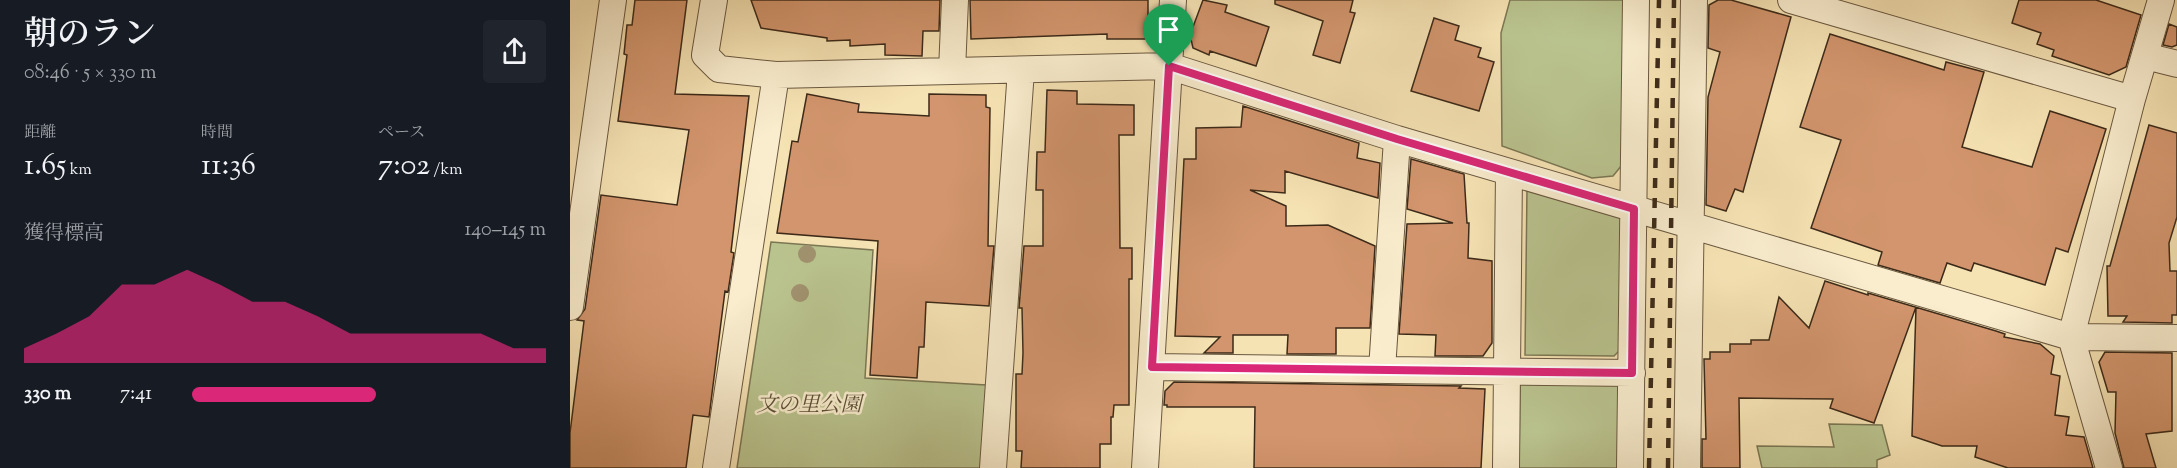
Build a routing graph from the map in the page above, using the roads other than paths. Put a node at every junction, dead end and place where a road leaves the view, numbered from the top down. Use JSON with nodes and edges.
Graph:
{"nodes":[{"id":1,"x":613,"y":0,"type":"edge"},
{"id":2,"x":714,"y":0,"type":"edge"},
{"id":3,"x":955,"y":0,"type":"edge"},
{"id":4,"x":1173,"y":0,"type":"edge"},
{"id":5,"x":1636,"y":0,"type":"edge"},
{"id":6,"x":1694,"y":0,"type":"edge"},
{"id":7,"x":1791,"y":0,"type":"edge"},
{"id":8,"x":2161,"y":0,"type":"edge"},
{"id":9,"x":2145,"y":56,"type":"junction"},
{"id":10,"x":2177,"y":64,"type":"edge"},
{"id":11,"x":1169,"y":66,"type":"junction"},
{"id":12,"x":1021,"y":70,"type":"junction"},
{"id":13,"x":952,"y":71,"type":"junction"},
{"id":14,"x":776,"y":75,"type":"junction"},
{"id":15,"x":2132,"y":99,"type":"junction"},
{"id":16,"x":1397,"y":139,"type":"junction"},
{"id":17,"x":580,"y":161,"type":"edge"},
{"id":18,"x":1509,"y":172,"type":"junction"},
{"id":19,"x":1634,"y":209,"type":"junction"},
{"id":20,"x":1692,"y":225,"type":"junction"},
{"id":21,"x":570,"y":307,"type":"edge"},
{"id":22,"x":2071,"y":337,"type":"junction"},
{"id":23,"x":2177,"y":338,"type":"edge"},
{"id":24,"x":1152,"y":367,"type":"junction"},
{"id":25,"x":1382,"y":370,"type":"junction"},
{"id":26,"x":1508,"y":372,"type":"junction"},
{"id":27,"x":1632,"y":373,"type":"junction"},
{"id":28,"x":716,"y":468,"type":"edge"},
{"id":29,"x":993,"y":468,"type":"edge"},
{"id":30,"x":1145,"y":468,"type":"edge"},
{"id":31,"x":1506,"y":468,"type":"edge"},
{"id":32,"x":1630,"y":468,"type":"edge"},
{"id":33,"x":1687,"y":468,"type":"edge"},
{"id":34,"x":2109,"y":468,"type":"edge"}],
"edges":[{"from":1,"to":17,"type":"street"},
{"from":2,"to":14,"type":"street"},
{"from":3,"to":13,"type":"street"},
{"from":4,"to":11,"type":"street"},
{"from":5,"to":19,"type":"street"},
{"from":6,"to":20,"type":"street"},
{"from":7,"to":15,"type":"street"},
{"from":8,"to":9,"type":"street"},
{"from":9,"to":10,"type":"street"},
{"from":9,"to":15,"type":"street"},
{"from":11,"to":12,"type":"street"},
{"from":11,"to":16,"type":"street"},
{"from":11,"to":24,"type":"street"},
{"from":12,"to":13,"type":"street"},
{"from":12,"to":29,"type":"street"},
{"from":13,"to":14,"type":"street"},
{"from":14,"to":28,"type":"street"},
{"from":15,"to":22,"type":"street"},
{"from":16,"to":18,"type":"street"},
{"from":16,"to":25,"type":"street"},
{"from":17,"to":21,"type":"street"},
{"from":18,"to":19,"type":"street"},
{"from":18,"to":26,"type":"street"},
{"from":19,"to":20,"type":"street"},
{"from":19,"to":27,"type":"street"},
{"from":20,"to":22,"type":"street"},
{"from":20,"to":33,"type":"street"},
{"from":22,"to":23,"type":"street"},
{"from":22,"to":34,"type":"street"},
{"from":24,"to":25,"type":"street"},
{"from":24,"to":30,"type":"street"},
{"from":25,"to":26,"type":"street"},
{"from":26,"to":27,"type":"street"},
{"from":26,"to":31,"type":"street"},
{"from":27,"to":32,"type":"street"}]}
